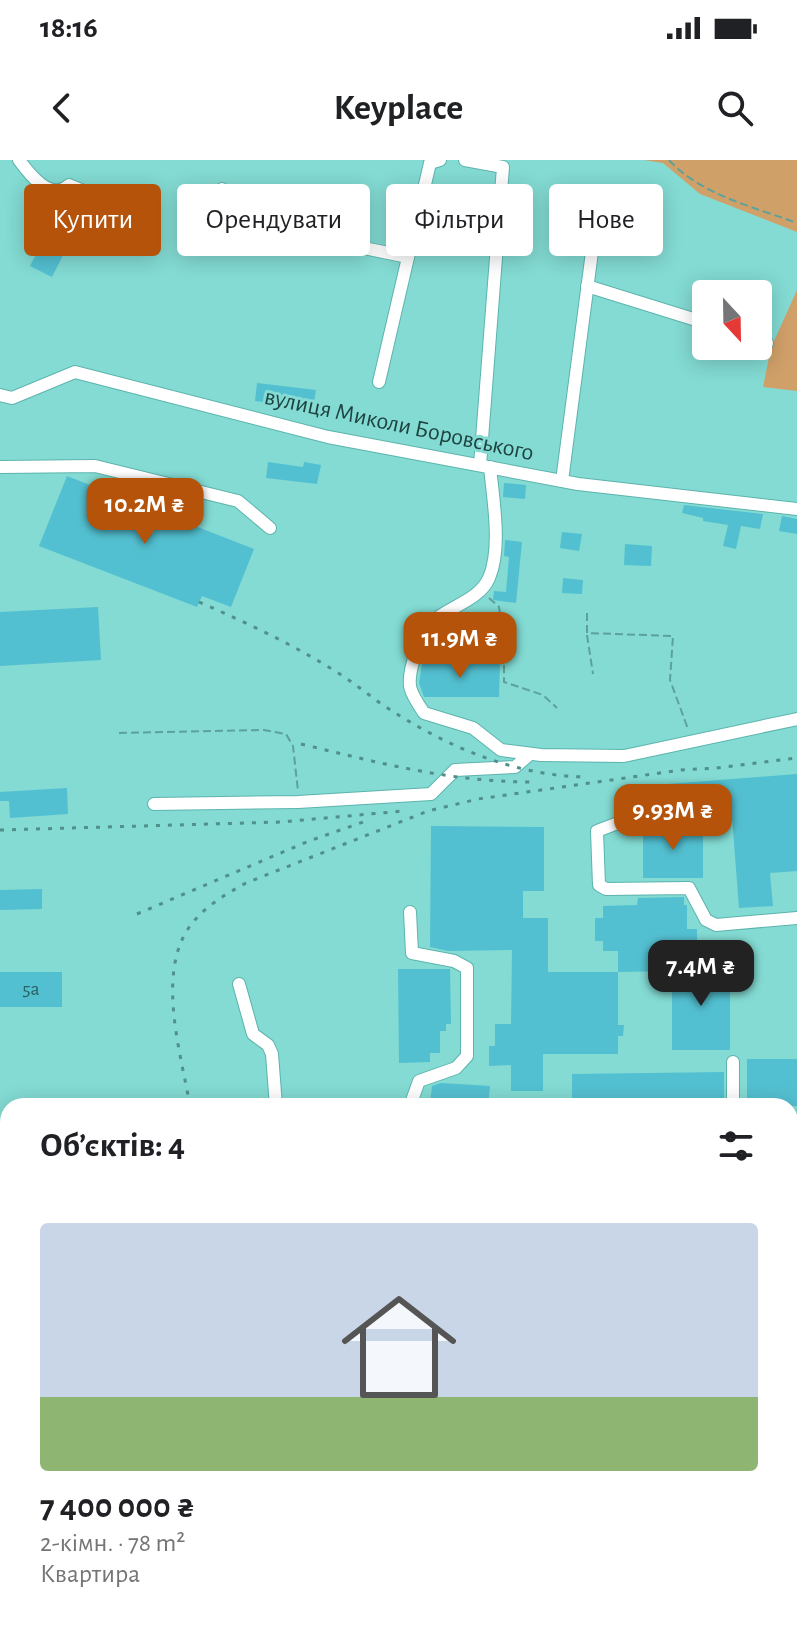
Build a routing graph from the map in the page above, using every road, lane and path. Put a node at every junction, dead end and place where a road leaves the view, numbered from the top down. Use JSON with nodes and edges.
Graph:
{"nodes":[{"id":1,"x":19,"y":160,"type":"edge"},
{"id":2,"x":440,"y":160,"type":"edge"},
{"id":3,"x":465,"y":160,"type":"edge"},
{"id":4,"x":669,"y":160,"type":"edge"},
{"id":5,"x":41,"y":184,"type":"edge"},
{"id":6,"x":797,"y":223,"type":"edge"},
{"id":7,"x":370,"y":249,"type":"edge"},
{"id":8,"x":591,"y":256,"type":"edge"},
{"id":9,"x":408,"y":257,"type":"junction"},
{"id":10,"x":587,"y":286,"type":"junction"},
{"id":11,"x":692,"y":319,"type":"edge"},
{"id":12,"x":379,"y":382,"type":"dead end"},
{"id":13,"x":0,"y":395,"type":"edge"},
{"id":14,"x":485,"y":466,"type":"junction"},
{"id":15,"x":0,"y":467,"type":"edge"},
{"id":16,"x":562,"y":481,"type":"junction"},
{"id":17,"x":797,"y":509,"type":"edge"},
{"id":18,"x":270,"y":528,"type":"dead end"},
{"id":19,"x":481,"y":587,"type":"junction"},
{"id":20,"x":587,"y":613,"type":"dead end"},
{"id":21,"x":587,"y":633,"type":"junction"},
{"id":22,"x":593,"y":674,"type":"dead end"},
{"id":23,"x":557,"y":708,"type":"dead end"},
{"id":24,"x":797,"y":719,"type":"edge"},
{"id":25,"x":119,"y":733,"type":"dead end"},
{"id":26,"x":693,"y":741,"type":"junction"},
{"id":27,"x":530,"y":754,"type":"junction"},
{"id":28,"x":298,"y":802,"type":"junction"},
{"id":29,"x":154,"y":804,"type":"dead end"},
{"id":30,"x":700,"y":818,"type":"dead end"},
{"id":31,"x":410,"y":912,"type":"dead end"},
{"id":32,"x":797,"y":918,"type":"edge"},
{"id":33,"x":239,"y":984,"type":"dead end"},
{"id":34,"x":733,"y":1062,"type":"dead end"},
{"id":35,"x":275,"y":1098,"type":"edge"},
{"id":36,"x":413,"y":1098,"type":"edge"},
{"id":37,"x":733,"y":1098,"type":"edge"}],
"edges":[{"from":1,"to":5,"type":"street"},
{"from":2,"to":9,"type":"street"},
{"from":3,"to":14,"type":"street"},
{"from":4,"to":6,"type":"path"},
{"from":7,"to":9,"type":"street"},
{"from":8,"to":10,"type":"street"},
{"from":9,"to":12,"type":"street"},
{"from":10,"to":11,"type":"street"},
{"from":10,"to":16,"type":"street"},
{"from":13,"to":14,"type":"street","name":"вулиця Миколи Боровського"},
{"from":14,"to":16,"type":"street","name":"вулиця Миколи Боровського"},
{"from":14,"to":19,"type":"street"},
{"from":15,"to":18,"type":"street"},
{"from":16,"to":17,"type":"street","name":"вулиця Миколи Боровського"},
{"from":19,"to":23,"type":"path"},
{"from":19,"to":27,"type":"street"},
{"from":20,"to":21,"type":"path"},
{"from":21,"to":22,"type":"path"},
{"from":21,"to":26,"type":"path"},
{"from":24,"to":26,"type":"street"},
{"from":25,"to":28,"type":"path"},
{"from":26,"to":27,"type":"street"},
{"from":27,"to":28,"type":"street"},
{"from":28,"to":29,"type":"street"},
{"from":30,"to":32,"type":"street"},
{"from":31,"to":36,"type":"street"},
{"from":33,"to":35,"type":"street"},
{"from":34,"to":37,"type":"street"}]}
